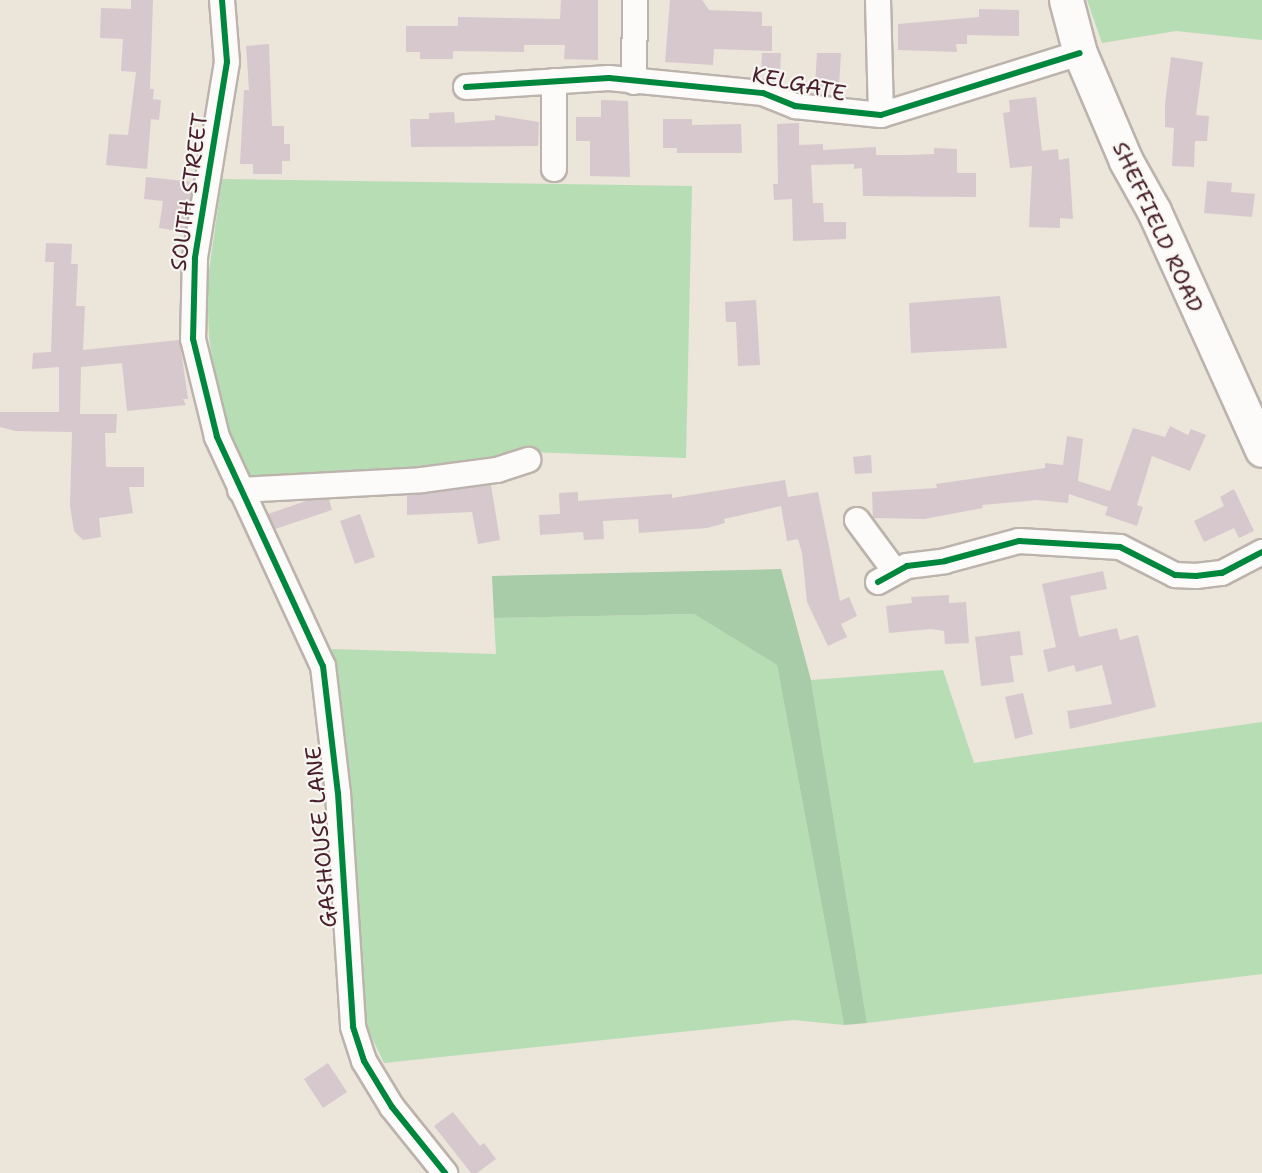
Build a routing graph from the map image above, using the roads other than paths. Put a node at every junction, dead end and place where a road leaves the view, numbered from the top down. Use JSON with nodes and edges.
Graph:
{"nodes":[{"id":1,"x":222,"y":0,"type":"edge"},
{"id":2,"x":635,"y":0,"type":"edge"},
{"id":3,"x":878,"y":0,"type":"edge"},
{"id":4,"x":1066,"y":0,"type":"edge"},
{"id":5,"x":1080,"y":53,"type":"junction"},
{"id":6,"x":554,"y":81,"type":"junction"},
{"id":7,"x":634,"y":82,"type":"junction"},
{"id":8,"x":466,"y":87,"type":"dead end"},
{"id":9,"x":881,"y":115,"type":"junction"},
{"id":10,"x":554,"y":169,"type":"dead end"},
{"id":11,"x":1262,"y":450,"type":"edge"},
{"id":12,"x":528,"y":460,"type":"dead end"},
{"id":13,"x":240,"y":490,"type":"junction"},
{"id":14,"x":857,"y":520,"type":"dead end"},
{"id":15,"x":1262,"y":552,"type":"edge"},
{"id":16,"x":445,"y":1173,"type":"edge"}],
"edges":[{"from":1,"to":13,"type":"street","name":"SOUTH STREET"},
{"from":2,"to":7,"type":"street"},
{"from":3,"to":9,"type":"street","name":"KELGATE"},
{"from":4,"to":5,"type":"main road","name":"SHEFFIELD ROAD"},
{"from":5,"to":9,"type":"street","name":"KELGATE"},
{"from":5,"to":11,"type":"main road","name":"SHEFFIELD ROAD"},
{"from":6,"to":7,"type":"street","name":"KELGATE"},
{"from":6,"to":8,"type":"street","name":"KELGATE"},
{"from":6,"to":10,"type":"street"},
{"from":7,"to":9,"type":"street","name":"KELGATE"},
{"from":12,"to":13,"type":"street"},
{"from":13,"to":16,"type":"street","name":"GASHOUSE LANE"},
{"from":14,"to":15,"type":"street"}]}
